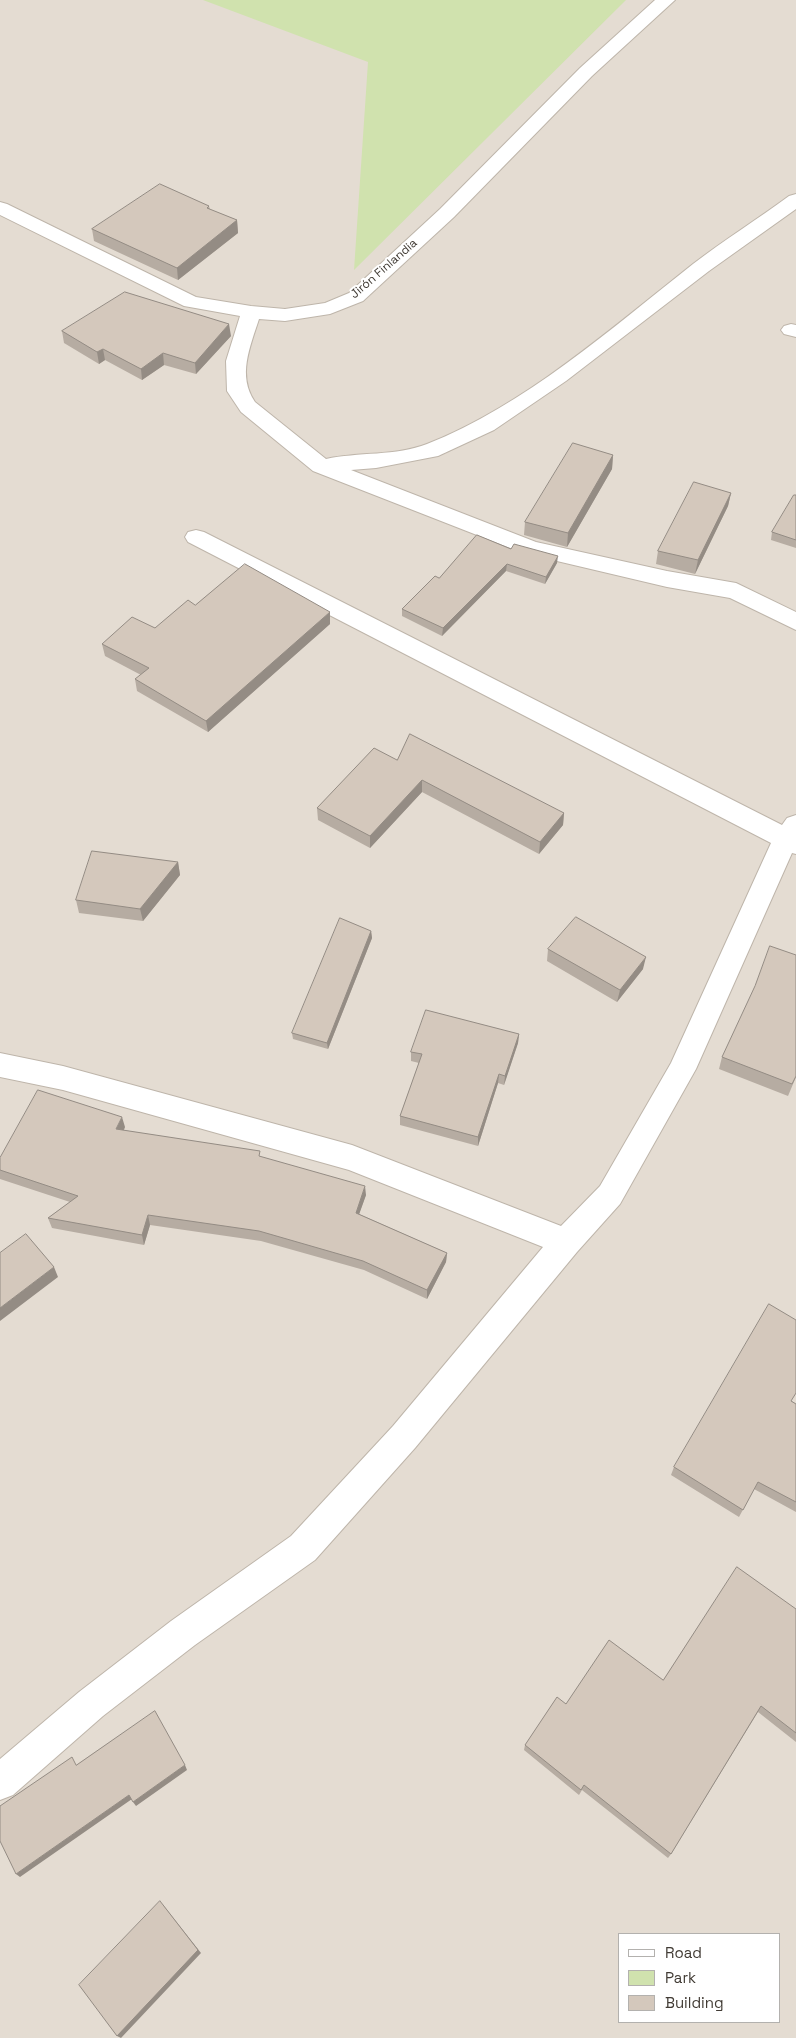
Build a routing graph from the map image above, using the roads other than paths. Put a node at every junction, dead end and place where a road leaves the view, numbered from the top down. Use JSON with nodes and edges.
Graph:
{"nodes":[{"id":1,"x":667,"y":0,"type":"edge"},
{"id":2,"x":796,"y":200,"type":"edge"},
{"id":3,"x":0,"y":208,"type":"edge"},
{"id":4,"x":251,"y":312,"type":"junction"},
{"id":5,"x":322,"y":466,"type":"junction"},
{"id":6,"x":196,"y":537,"type":"dead end"},
{"id":7,"x":796,"y":622,"type":"edge"},
{"id":8,"x":792,"y":836,"type":"edge"},
{"id":9,"x":0,"y":1065,"type":"edge"},
{"id":10,"x":566,"y":1242,"type":"junction"},
{"id":11,"x":0,"y":1782,"type":"edge"}],
"edges":[{"from":1,"to":4,"type":"street","name":"Jirón Finlandia"},
{"from":2,"to":5,"type":"street"},
{"from":3,"to":4,"type":"street","name":"Jirón Finlandia"},
{"from":4,"to":5,"type":"street"},
{"from":5,"to":7,"type":"street"},
{"from":6,"to":8,"type":"street"},
{"from":8,"to":10,"type":"street"},
{"from":9,"to":10,"type":"street"},
{"from":10,"to":11,"type":"street"}]}
